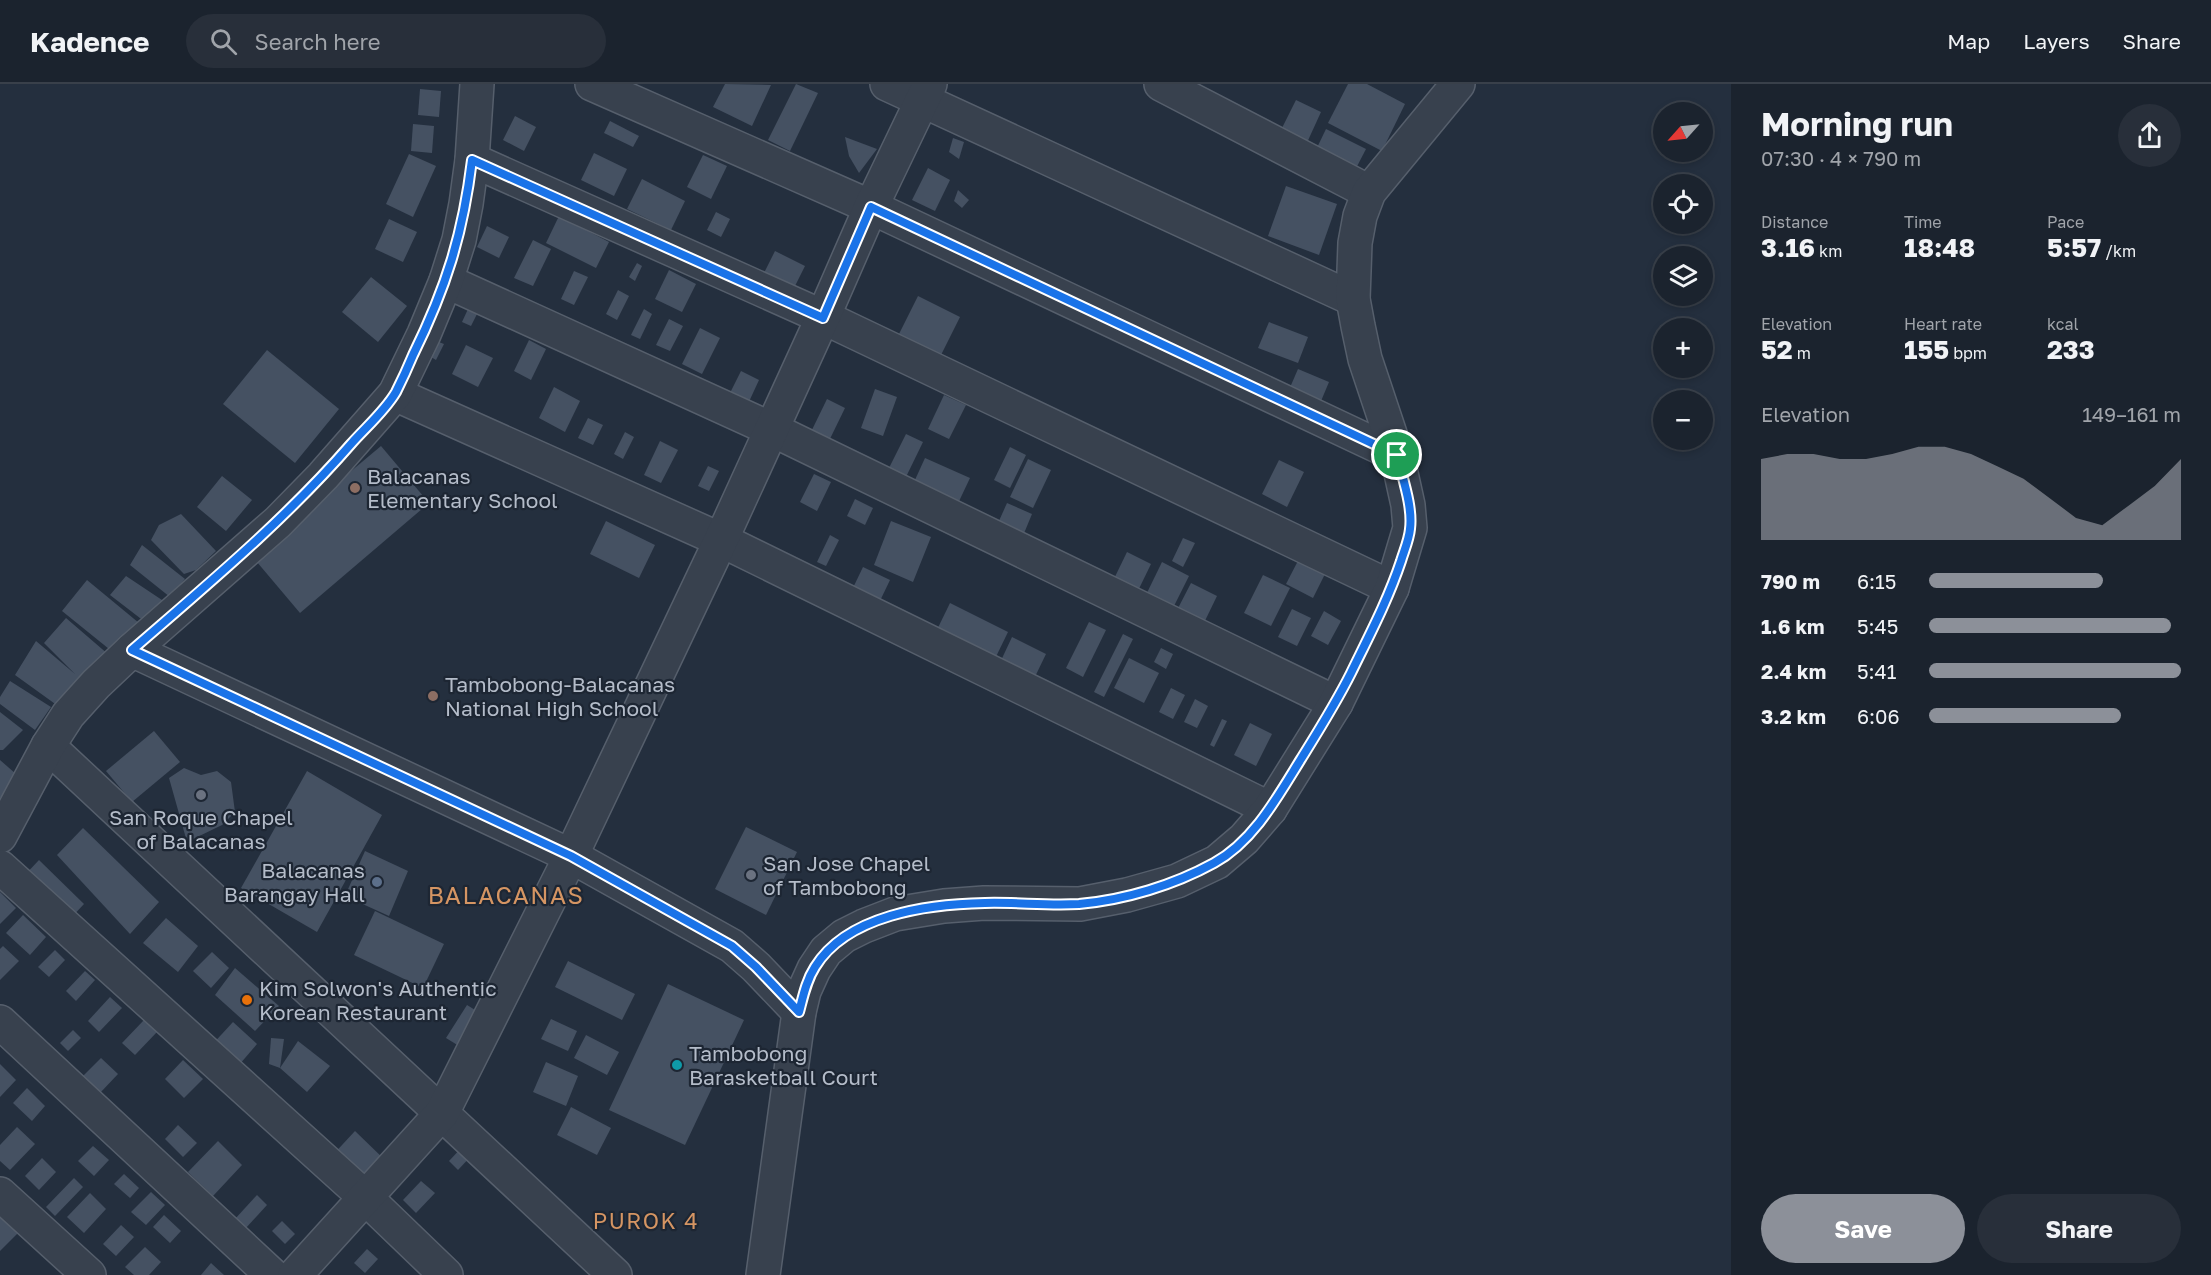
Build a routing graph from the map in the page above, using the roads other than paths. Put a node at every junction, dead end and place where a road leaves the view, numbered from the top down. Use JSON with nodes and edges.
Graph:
{"nodes":[{"id":1,"x":477,"y":84,"type":"edge"},
{"id":2,"x":592,"y":84,"type":"edge"},
{"id":3,"x":887,"y":84,"type":"edge"},
{"id":4,"x":1161,"y":84,"type":"edge"},
{"id":5,"x":1449,"y":86,"type":"edge"},
{"id":6,"x":926,"y":92,"type":"edge"},
{"id":7,"x":472,"y":160,"type":"junction"},
{"id":8,"x":1369,"y":192,"type":"junction"},
{"id":9,"x":871,"y":207,"type":"junction"},
{"id":10,"x":446,"y":281,"type":"junction"},
{"id":11,"x":1353,"y":299,"type":"junction"},
{"id":12,"x":823,"y":318,"type":"junction"},
{"id":13,"x":395,"y":394,"type":"junction"},
{"id":14,"x":771,"y":429,"type":"junction"},
{"id":15,"x":1397,"y":455,"type":"junction"},
{"id":16,"x":721,"y":540,"type":"junction"},
{"id":17,"x":1392,"y":588,"type":"junction"},
{"id":18,"x":132,"y":650,"type":"junction"},
{"id":19,"x":1336,"y":703,"type":"junction"},
{"id":20,"x":48,"y":746,"type":"junction"},
{"id":21,"x":1270,"y":809,"type":"junction"},
{"id":22,"x":0,"y":836,"type":"edge"},
{"id":23,"x":571,"y":856,"type":"junction"},
{"id":24,"x":0,"y":867,"type":"edge"},
{"id":25,"x":799,"y":1012,"type":"junction"},
{"id":26,"x":0,"y":1022,"type":"edge"},
{"id":27,"x":442,"y":1113,"type":"junction"},
{"id":28,"x":0,"y":1194,"type":"edge"},
{"id":29,"x":366,"y":1198,"type":"junction"},
{"id":30,"x":89,"y":1275,"type":"edge"},
{"id":31,"x":272,"y":1275,"type":"edge"},
{"id":32,"x":296,"y":1275,"type":"edge"},
{"id":33,"x":446,"y":1275,"type":"edge"},
{"id":34,"x":615,"y":1275,"type":"edge"},
{"id":35,"x":763,"y":1275,"type":"edge"}],
"edges":[{"from":1,"to":7,"type":"street"},
{"from":2,"to":9,"type":"street"},
{"from":3,"to":6,"type":"street"},
{"from":4,"to":8,"type":"street"},
{"from":5,"to":8,"type":"street"},
{"from":6,"to":9,"type":"street"},
{"from":6,"to":11,"type":"street"},
{"from":7,"to":10,"type":"street"},
{"from":7,"to":12,"type":"street"},
{"from":8,"to":11,"type":"street"},
{"from":9,"to":12,"type":"street"},
{"from":9,"to":15,"type":"street"},
{"from":10,"to":13,"type":"street"},
{"from":10,"to":14,"type":"street"},
{"from":11,"to":15,"type":"street"},
{"from":12,"to":14,"type":"street"},
{"from":12,"to":17,"type":"street"},
{"from":13,"to":16,"type":"street"},
{"from":13,"to":18,"type":"street"},
{"from":14,"to":16,"type":"street"},
{"from":14,"to":19,"type":"street"},
{"from":15,"to":17,"type":"street"},
{"from":16,"to":21,"type":"street"},
{"from":16,"to":23,"type":"street"},
{"from":17,"to":19,"type":"street"},
{"from":18,"to":20,"type":"street"},
{"from":18,"to":23,"type":"street"},
{"from":19,"to":21,"type":"street"},
{"from":20,"to":22,"type":"street"},
{"from":20,"to":27,"type":"street"},
{"from":21,"to":25,"type":"street"},
{"from":23,"to":25,"type":"street"},
{"from":23,"to":27,"type":"street"},
{"from":24,"to":29,"type":"street"},
{"from":25,"to":35,"type":"street"},
{"from":26,"to":31,"type":"street"},
{"from":27,"to":29,"type":"street"},
{"from":27,"to":34,"type":"street"},
{"from":28,"to":30,"type":"street"},
{"from":29,"to":32,"type":"street"},
{"from":29,"to":33,"type":"street"}]}
